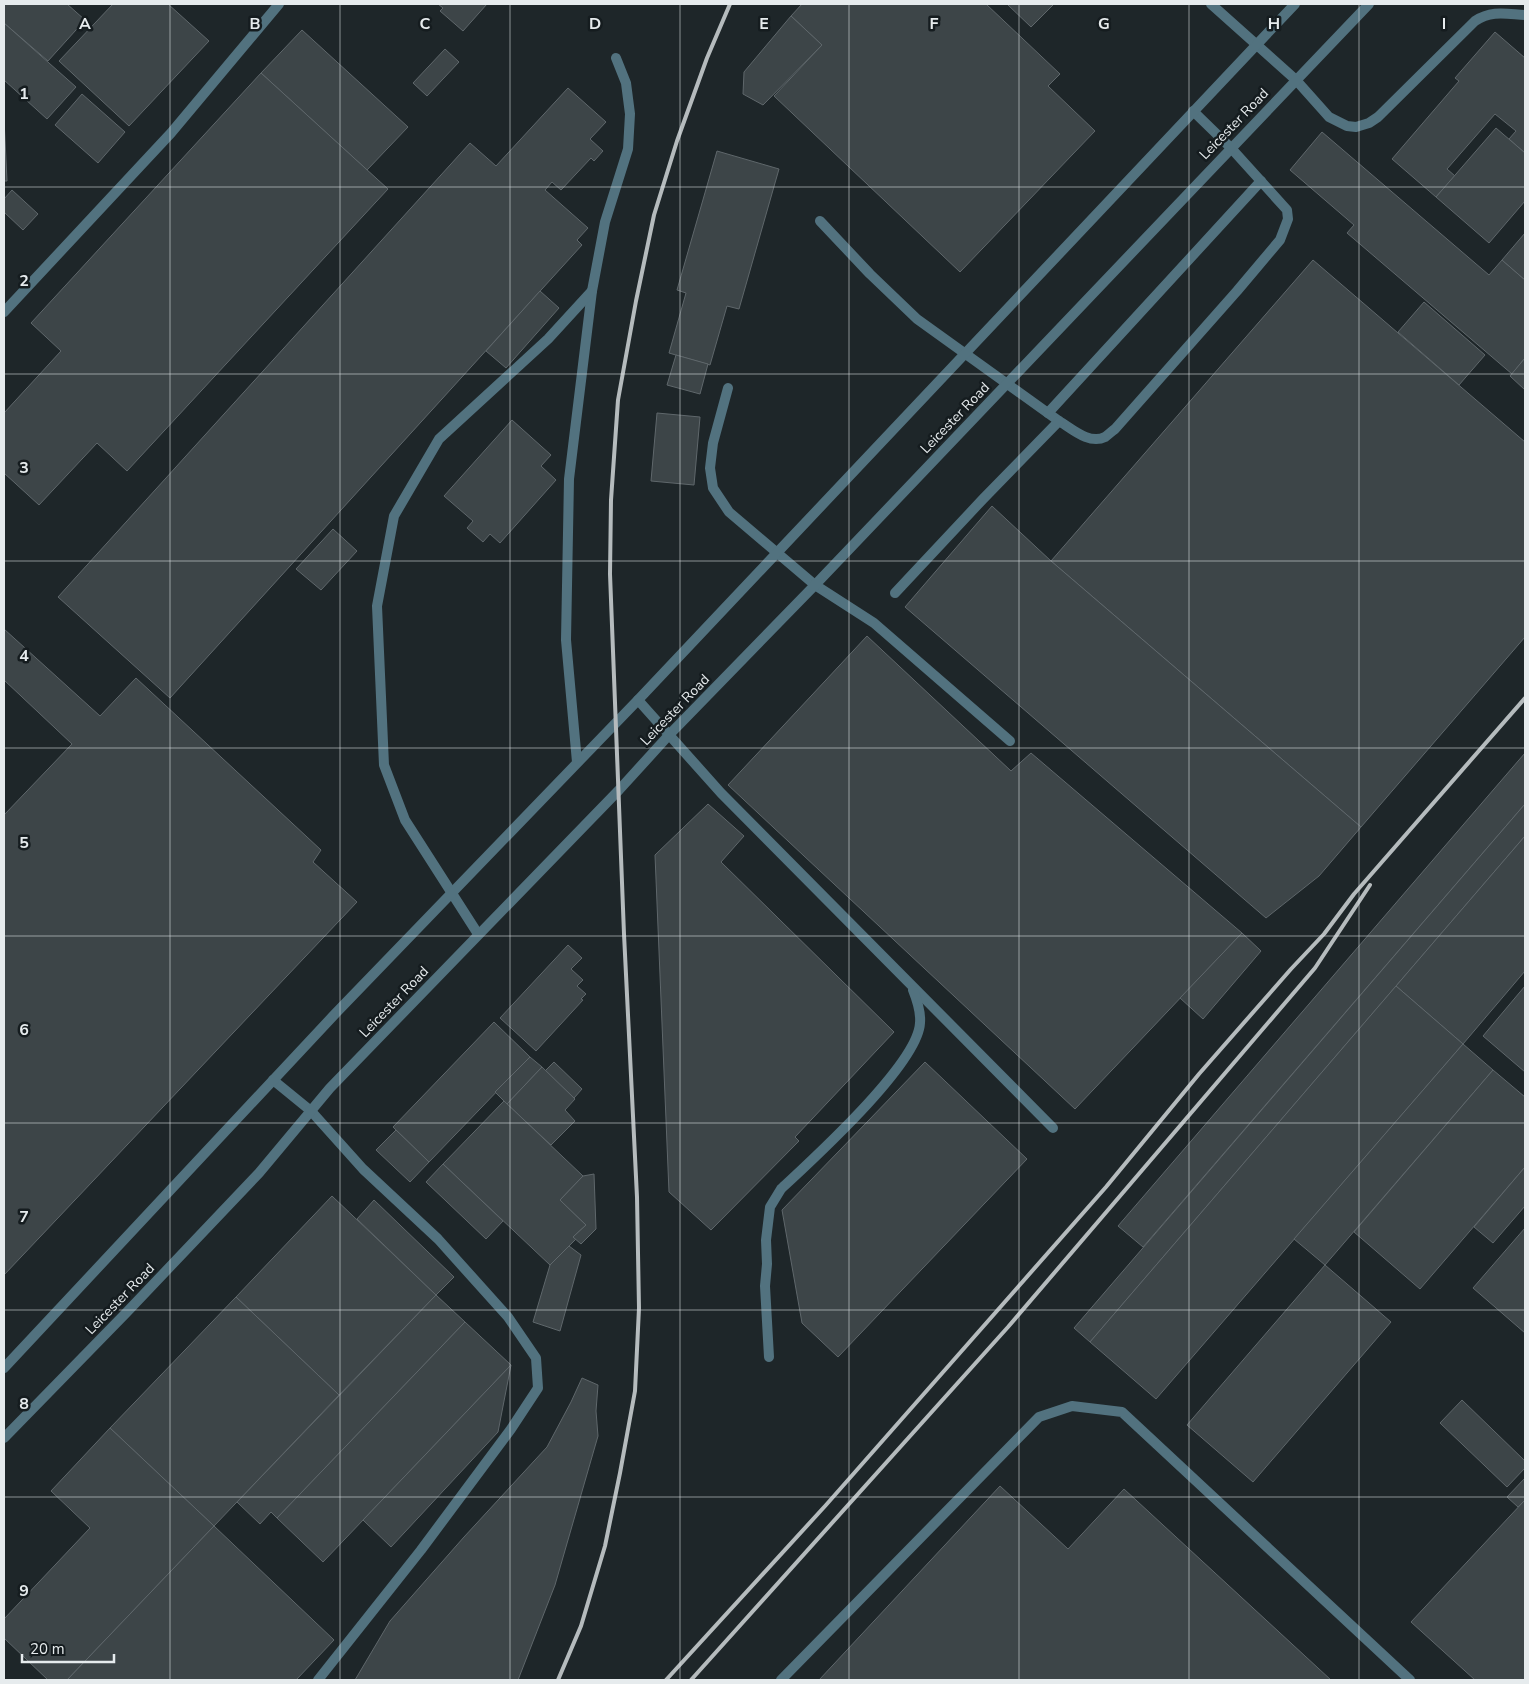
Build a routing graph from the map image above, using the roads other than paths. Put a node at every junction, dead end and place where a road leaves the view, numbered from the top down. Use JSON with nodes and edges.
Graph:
{"nodes":[{"id":1,"x":279,"y":4,"type":"edge"},
{"id":2,"x":1211,"y":4,"type":"edge"},
{"id":3,"x":1295,"y":4,"type":"edge"},
{"id":4,"x":1369,"y":4,"type":"edge"},
{"id":5,"x":1525,"y":14,"type":"edge"},
{"id":6,"x":1256,"y":45,"type":"junction"},
{"id":7,"x":616,"y":58,"type":"dead end"},
{"id":8,"x":1296,"y":80,"type":"junction"},
{"id":9,"x":1193,"y":111,"type":"junction"},
{"id":10,"x":1231,"y":148,"type":"junction"},
{"id":11,"x":1261,"y":181,"type":"junction"},
{"id":12,"x":820,"y":221,"type":"dead end"},
{"id":13,"x":592,"y":291,"type":"junction"},
{"id":14,"x":4,"y":312,"type":"edge"},
{"id":15,"x":965,"y":353,"type":"junction"},
{"id":16,"x":1007,"y":383,"type":"junction"},
{"id":17,"x":728,"y":388,"type":"dead end"},
{"id":18,"x":1048,"y":413,"type":"junction"},
{"id":19,"x":1059,"y":421,"type":"junction"},
{"id":20,"x":775,"y":553,"type":"junction"},
{"id":21,"x":815,"y":585,"type":"junction"},
{"id":22,"x":895,"y":593,"type":"dead end"},
{"id":23,"x":638,"y":700,"type":"junction"},
{"id":24,"x":669,"y":735,"type":"junction"},
{"id":25,"x":1010,"y":742,"type":"dead end"},
{"id":26,"x":577,"y":762,"type":"junction"},
{"id":27,"x":451,"y":892,"type":"junction"},
{"id":28,"x":478,"y":934,"type":"junction"},
{"id":29,"x":912,"y":986,"type":"junction"},
{"id":30,"x":273,"y":1080,"type":"junction"},
{"id":31,"x":312,"y":1111,"type":"junction"},
{"id":32,"x":1053,"y":1128,"type":"dead end"},
{"id":33,"x":769,"y":1357,"type":"dead end"},
{"id":34,"x":4,"y":1368,"type":"edge"},
{"id":35,"x":4,"y":1438,"type":"edge"},
{"id":36,"x":318,"y":1680,"type":"edge"},
{"id":37,"x":781,"y":1680,"type":"edge"},
{"id":38,"x":1410,"y":1680,"type":"edge"}],
"edges":[{"from":1,"to":14,"type":"street"},
{"from":2,"to":6,"type":"street"},
{"from":3,"to":6,"type":"street"},
{"from":4,"to":8,"type":"street","name":"Leicester Road"},
{"from":5,"to":8,"type":"street"},
{"from":6,"to":8,"type":"street"},
{"from":6,"to":9,"type":"street"},
{"from":7,"to":13,"type":"street"},
{"from":8,"to":10,"type":"street","name":"Leicester Road"},
{"from":9,"to":10,"type":"street"},
{"from":9,"to":15,"type":"street"},
{"from":10,"to":11,"type":"street"},
{"from":10,"to":16,"type":"street","name":"Leicester Road"},
{"from":11,"to":18,"type":"street"},
{"from":11,"to":19,"type":"street"},
{"from":12,"to":15,"type":"street"},
{"from":13,"to":26,"type":"street"},
{"from":13,"to":27,"type":"street"},
{"from":15,"to":16,"type":"street"},
{"from":15,"to":20,"type":"street"},
{"from":16,"to":18,"type":"street"},
{"from":16,"to":21,"type":"street","name":"Leicester Road"},
{"from":17,"to":20,"type":"street"},
{"from":18,"to":19,"type":"street"},
{"from":19,"to":22,"type":"street"},
{"from":20,"to":21,"type":"street"},
{"from":20,"to":23,"type":"street"},
{"from":21,"to":24,"type":"street","name":"Leicester Road"},
{"from":21,"to":25,"type":"street"},
{"from":23,"to":24,"type":"street"},
{"from":23,"to":26,"type":"street"},
{"from":24,"to":28,"type":"street","name":"Leicester Road"},
{"from":24,"to":29,"type":"street"},
{"from":26,"to":27,"type":"street"},
{"from":27,"to":28,"type":"street"},
{"from":27,"to":30,"type":"street"},
{"from":28,"to":31,"type":"street","name":"Leicester Road"},
{"from":29,"to":32,"type":"street"},
{"from":29,"to":33,"type":"street"},
{"from":30,"to":31,"type":"street"},
{"from":30,"to":34,"type":"street"},
{"from":31,"to":35,"type":"street","name":"Leicester Road"},
{"from":31,"to":36,"type":"street"},
{"from":37,"to":38,"type":"street"}]}
